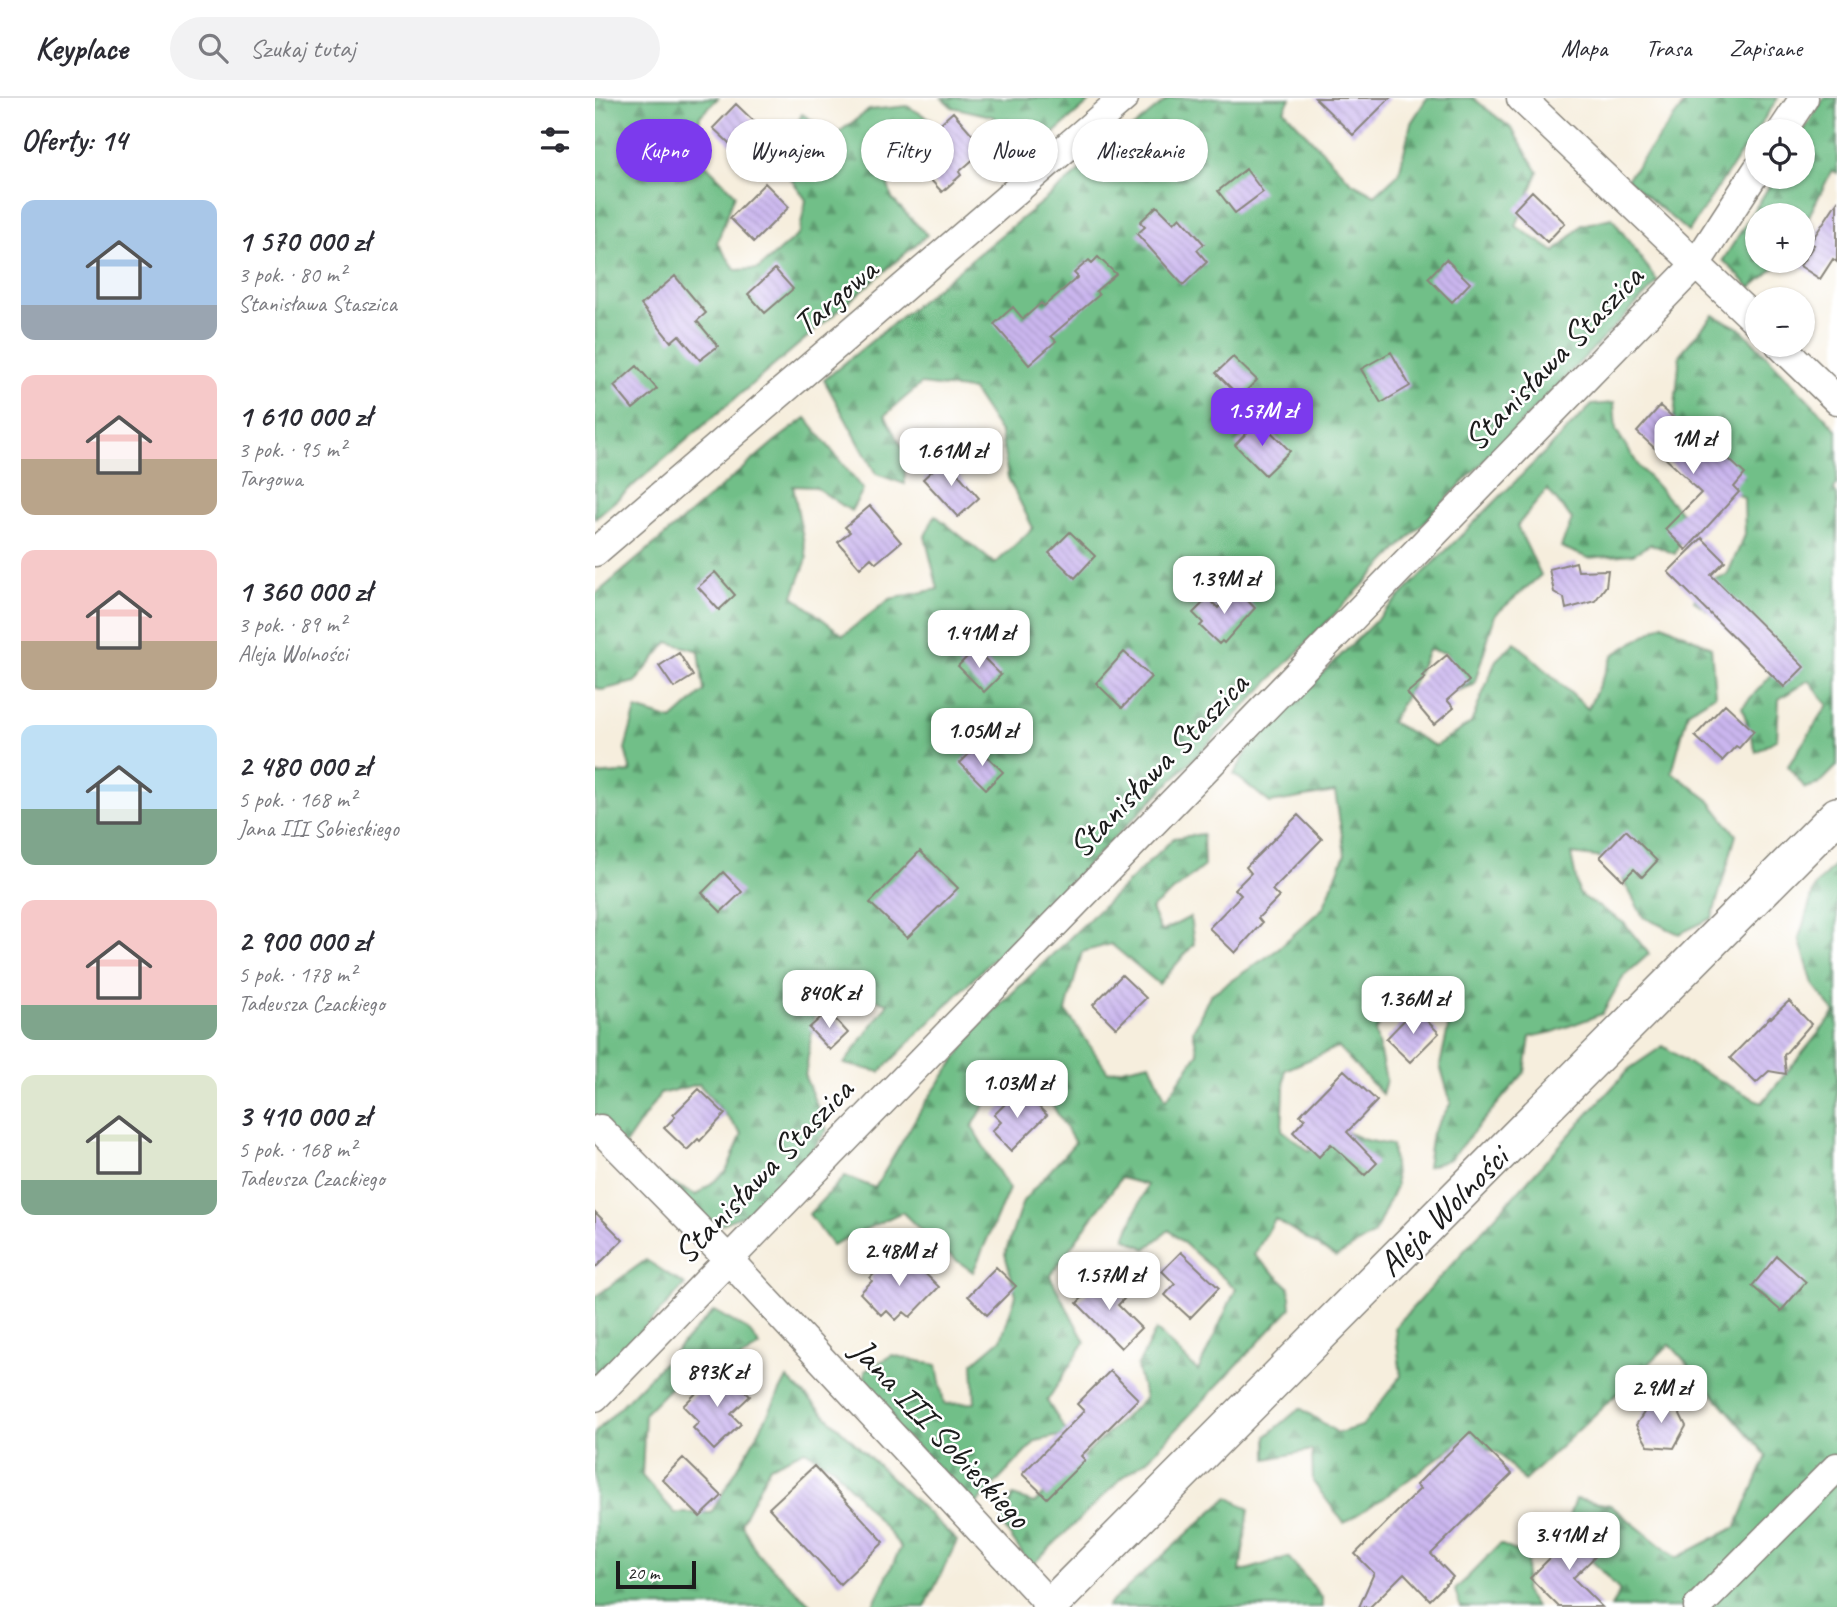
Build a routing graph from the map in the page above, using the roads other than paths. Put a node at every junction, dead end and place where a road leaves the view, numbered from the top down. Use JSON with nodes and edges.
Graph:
{"nodes":[{"id":1,"x":1124,"y":98,"type":"edge"},
{"id":2,"x":1521,"y":98,"type":"edge"},
{"id":3,"x":1804,"y":98,"type":"edge"},
{"id":4,"x":1790,"y":119,"type":"edge"},
{"id":5,"x":1745,"y":188,"type":"edge"},
{"id":6,"x":1696,"y":264,"type":"junction"},
{"id":7,"x":1745,"y":311,"type":"edge"},
{"id":8,"x":1792,"y":357,"type":"edge"},
{"id":9,"x":1837,"y":400,"type":"edge"},
{"id":10,"x":595,"y":552,"type":"edge"},
{"id":11,"x":1837,"y":816,"type":"edge"},
{"id":12,"x":600,"y":1129,"type":"dead end"},
{"id":13,"x":728,"y":1259,"type":"junction"},
{"id":14,"x":595,"y":1397,"type":"edge"},
{"id":15,"x":1837,"y":1466,"type":"edge"},
{"id":16,"x":1051,"y":1607,"type":"edge"},
{"id":17,"x":1698,"y":1607,"type":"edge"}],
"edges":[{"from":1,"to":10,"type":"street","name":"Targowa"},
{"from":2,"to":6,"type":"street"},
{"from":3,"to":4,"type":"street"},
{"from":5,"to":6,"type":"street","name":"Stanisława Staszica"},
{"from":6,"to":7,"type":"street"},
{"from":6,"to":13,"type":"street","name":"Stanisława Staszica"},
{"from":8,"to":9,"type":"street"},
{"from":11,"to":16,"type":"street","name":"Aleja Wolności"},
{"from":12,"to":13,"type":"street","name":"Jana III Sobieskiego"},
{"from":13,"to":14,"type":"street","name":"Stanisława Staszica"},
{"from":13,"to":16,"type":"street","name":"Jana III Sobieskiego"},
{"from":15,"to":17,"type":"street"}]}
